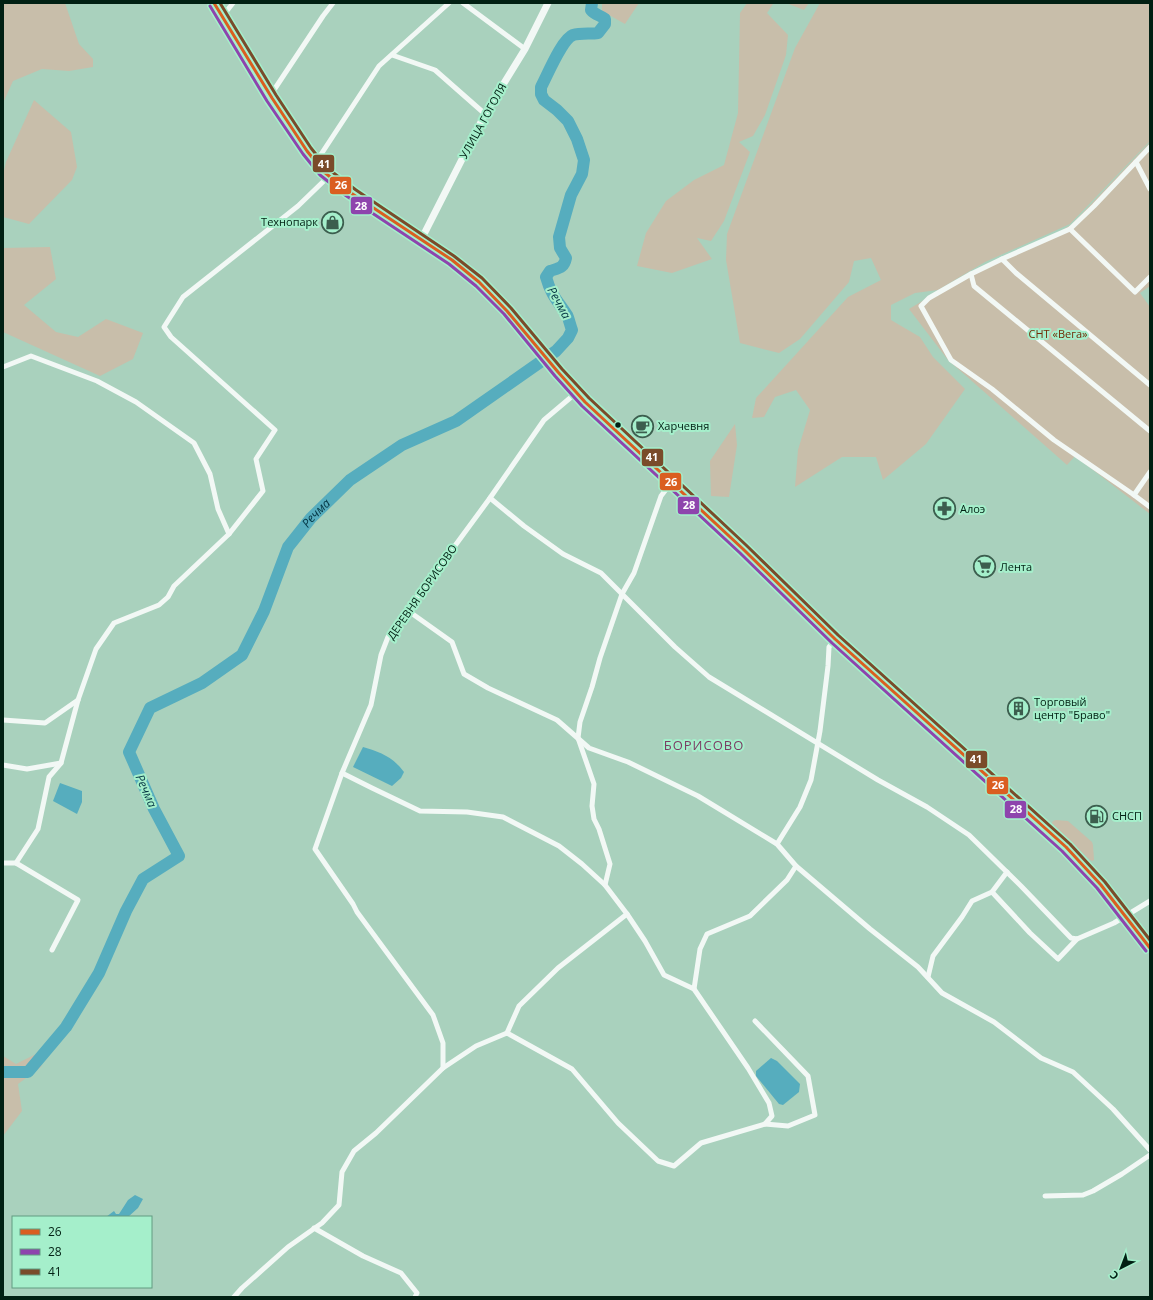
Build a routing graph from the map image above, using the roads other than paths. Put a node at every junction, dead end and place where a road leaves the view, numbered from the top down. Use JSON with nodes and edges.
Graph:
{"nodes":[{"id":1,"x":214,"y":3,"type":"edge"},
{"id":2,"x":233,"y":3,"type":"edge"},
{"id":3,"x":333,"y":3,"type":"edge"},
{"id":4,"x":449,"y":3,"type":"edge"},
{"id":5,"x":463,"y":3,"type":"edge"},
{"id":6,"x":548,"y":3,"type":"edge"},
{"id":7,"x":222,"y":17,"type":"junction"},
{"id":8,"x":524,"y":48,"type":"junction"},
{"id":9,"x":392,"y":55,"type":"junction"},
{"id":10,"x":270,"y":96,"type":"junction"},
{"id":11,"x":485,"y":114,"type":"junction"},
{"id":12,"x":1150,"y":147,"type":"edge"},
{"id":13,"x":316,"y":162,"type":"junction"},
{"id":14,"x":1136,"y":162,"type":"junction"},
{"id":15,"x":329,"y":176,"type":"junction"},
{"id":16,"x":1150,"y":189,"type":"edge"},
{"id":17,"x":1070,"y":229,"type":"junction"},
{"id":18,"x":421,"y":240,"type":"junction"},
{"id":19,"x":1002,"y":259,"type":"junction"},
{"id":20,"x":971,"y":274,"type":"junction"},
{"id":21,"x":1150,"y":277,"type":"edge"},
{"id":22,"x":3,"y":367,"type":"edge"},
{"id":23,"x":1150,"y":385,"type":"edge"},
{"id":24,"x":576,"y":393,"type":"junction"},
{"id":25,"x":1150,"y":431,"type":"edge"},
{"id":26,"x":1150,"y":472,"type":"edge"},
{"id":27,"x":671,"y":483,"type":"junction"},
{"id":28,"x":1134,"y":495,"type":"junction"},
{"id":29,"x":490,"y":498,"type":"junction"},
{"id":30,"x":1150,"y":507,"type":"edge"},
{"id":31,"x":229,"y":534,"type":"junction"},
{"id":32,"x":622,"y":594,"type":"junction"},
{"id":33,"x":407,"y":610,"type":"junction"},
{"id":34,"x":835,"y":639,"type":"junction"},
{"id":35,"x":78,"y":700,"type":"junction"},
{"id":36,"x":3,"y":720,"type":"edge"},
{"id":37,"x":578,"y":738,"type":"junction"},
{"id":38,"x":818,"y":742,"type":"junction"},
{"id":39,"x":61,"y":762,"type":"junction"},
{"id":40,"x":3,"y":765,"type":"edge"},
{"id":41,"x":342,"y":773,"type":"junction"},
{"id":42,"x":777,"y":844,"type":"junction"},
{"id":43,"x":3,"y":863,"type":"edge"},
{"id":44,"x":16,"y":863,"type":"junction"},
{"id":45,"x":796,"y":866,"type":"junction"},
{"id":46,"x":1007,"y":872,"type":"junction"},
{"id":47,"x":605,"y":885,"type":"junction"},
{"id":48,"x":992,"y":892,"type":"junction"},
{"id":49,"x":1150,"y":901,"type":"edge"},
{"id":50,"x":627,"y":914,"type":"junction"},
{"id":51,"x":1126,"y":916,"type":"junction"},
{"id":52,"x":1077,"y":939,"type":"junction"},
{"id":53,"x":1150,"y":948,"type":"edge"},
{"id":54,"x":52,"y":950,"type":"dead end"},
{"id":55,"x":928,"y":977,"type":"junction"},
{"id":56,"x":694,"y":989,"type":"junction"},
{"id":57,"x":755,"y":1021,"type":"dead end"},
{"id":58,"x":507,"y":1033,"type":"junction"},
{"id":59,"x":443,"y":1068,"type":"junction"},
{"id":60,"x":765,"y":1124,"type":"junction"},
{"id":61,"x":1150,"y":1150,"type":"edge"},
{"id":62,"x":1150,"y":1155,"type":"edge"},
{"id":63,"x":1045,"y":1196,"type":"dead end"},
{"id":64,"x":314,"y":1228,"type":"junction"},
{"id":65,"x":416,"y":1295,"type":"edge"},
{"id":66,"x":234,"y":1297,"type":"edge"}],
"edges":[{"from":1,"to":7,"type":"main road"},
{"from":2,"to":7,"type":"street"},
{"from":3,"to":10,"type":"street"},
{"from":4,"to":9,"type":"street"},
{"from":5,"to":8,"type":"street"},
{"from":6,"to":8,"type":"street","name":"УЛИЦА ГОГОЛЯ"},
{"from":7,"to":10,"type":"main road"},
{"from":8,"to":11,"type":"street","name":"УЛИЦА ГОГОЛЯ"},
{"from":9,"to":11,"type":"street"},
{"from":9,"to":13,"type":"street"},
{"from":10,"to":13,"type":"main road"},
{"from":11,"to":18,"type":"street","name":"УЛИЦА ГОГОЛЯ"},
{"from":12,"to":14,"type":"street"},
{"from":13,"to":15,"type":"main road"},
{"from":14,"to":16,"type":"street"},
{"from":14,"to":17,"type":"street"},
{"from":15,"to":18,"type":"main road"},
{"from":15,"to":31,"type":"street"},
{"from":17,"to":19,"type":"street"},
{"from":17,"to":21,"type":"street"},
{"from":18,"to":24,"type":"main road"},
{"from":19,"to":20,"type":"street"},
{"from":19,"to":23,"type":"street"},
{"from":20,"to":25,"type":"street"},
{"from":20,"to":28,"type":"street"},
{"from":22,"to":31,"type":"street"},
{"from":24,"to":27,"type":"main road"},
{"from":24,"to":29,"type":"street","name":"ДЕРЕВНЯ БОРИСОВО"},
{"from":26,"to":28,"type":"street"},
{"from":27,"to":32,"type":"street"},
{"from":27,"to":34,"type":"main road"},
{"from":28,"to":30,"type":"street"},
{"from":29,"to":32,"type":"street"},
{"from":29,"to":33,"type":"street","name":"ДЕРЕВНЯ БОРИСОВО"},
{"from":31,"to":35,"type":"street"},
{"from":32,"to":37,"type":"street"},
{"from":32,"to":38,"type":"street"},
{"from":33,"to":37,"type":"street"},
{"from":33,"to":41,"type":"street","name":"ДЕРЕВНЯ БОРИСОВО"},
{"from":34,"to":38,"type":"street"},
{"from":34,"to":51,"type":"main road"},
{"from":35,"to":36,"type":"street"},
{"from":35,"to":39,"type":"street"},
{"from":37,"to":42,"type":"street"},
{"from":37,"to":47,"type":"street"},
{"from":38,"to":42,"type":"street"},
{"from":38,"to":46,"type":"street"},
{"from":39,"to":40,"type":"street"},
{"from":39,"to":44,"type":"street"},
{"from":41,"to":47,"type":"street"},
{"from":41,"to":59,"type":"street","name":"ДЕРЕВНЯ БОРИСОВО"},
{"from":42,"to":45,"type":"street"},
{"from":43,"to":44,"type":"street"},
{"from":44,"to":54,"type":"street"},
{"from":45,"to":55,"type":"street"},
{"from":45,"to":56,"type":"street"},
{"from":46,"to":48,"type":"street"},
{"from":46,"to":52,"type":"street"},
{"from":47,"to":50,"type":"street"},
{"from":48,"to":52,"type":"street"},
{"from":48,"to":55,"type":"street"},
{"from":49,"to":51,"type":"street"},
{"from":50,"to":56,"type":"street"},
{"from":50,"to":58,"type":"street"},
{"from":51,"to":52,"type":"street"},
{"from":51,"to":53,"type":"main road"},
{"from":55,"to":61,"type":"street"},
{"from":56,"to":60,"type":"street"},
{"from":57,"to":60,"type":"street"},
{"from":58,"to":59,"type":"street"},
{"from":58,"to":60,"type":"street"},
{"from":59,"to":64,"type":"street"},
{"from":62,"to":63,"type":"street"},
{"from":64,"to":65,"type":"street"},
{"from":64,"to":66,"type":"street"}]}
